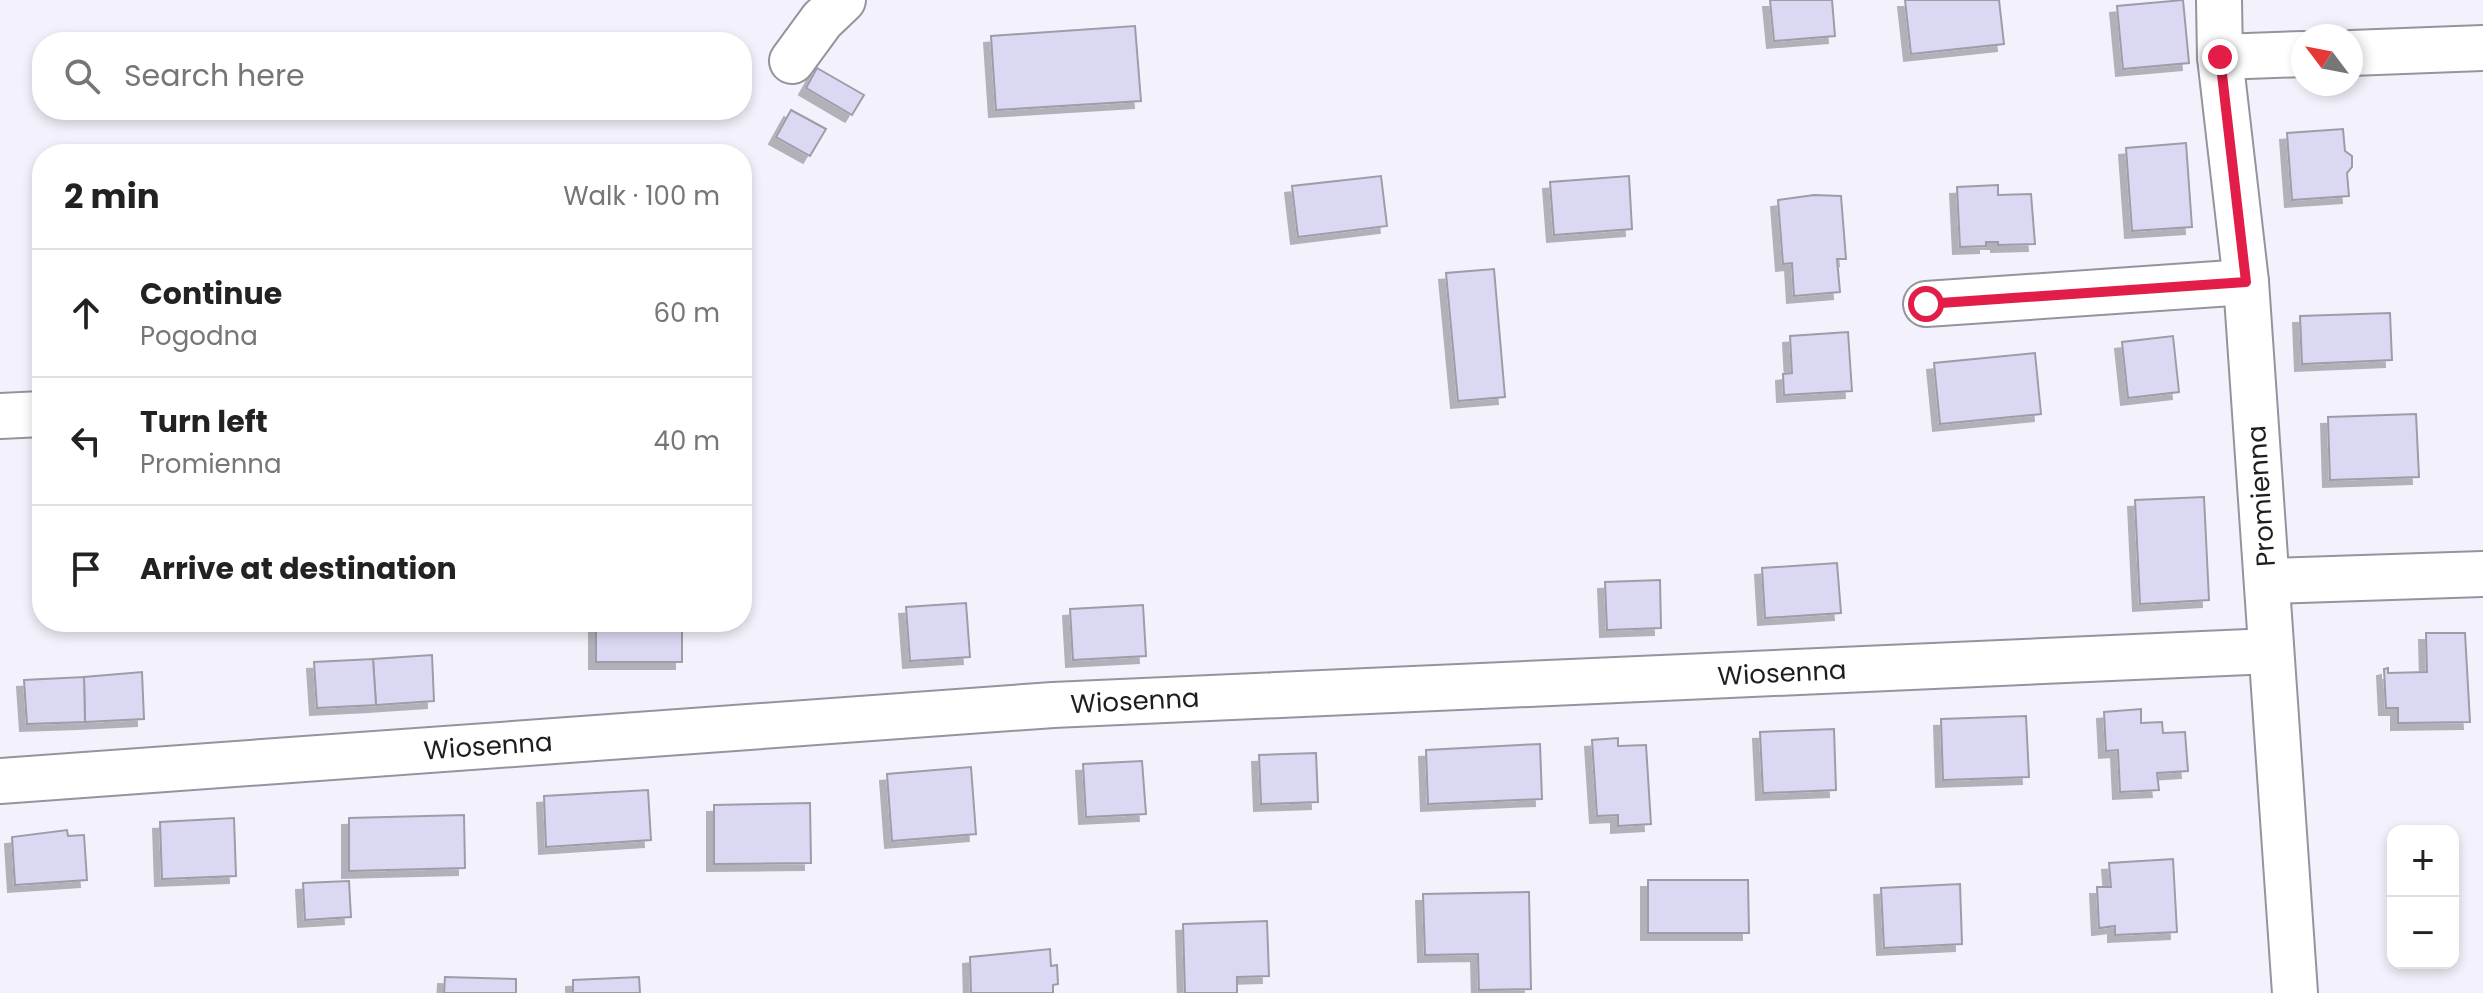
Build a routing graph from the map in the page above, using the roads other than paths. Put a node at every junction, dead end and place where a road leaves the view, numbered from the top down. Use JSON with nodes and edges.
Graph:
{"nodes":[{"id":1,"x":843,"y":0,"type":"edge"},
{"id":2,"x":2219,"y":0,"type":"edge"},
{"id":3,"x":2483,"y":48,"type":"edge"},
{"id":4,"x":2363,"y":53,"type":"edge"},
{"id":5,"x":2291,"y":54,"type":"edge"},
{"id":6,"x":2220,"y":57,"type":"junction"},
{"id":7,"x":792,"y":61,"type":"dead end"},
{"id":8,"x":2246,"y":282,"type":"junction"},
{"id":9,"x":1926,"y":304,"type":"dead end"},
{"id":10,"x":32,"y":414,"type":"edge"},
{"id":11,"x":0,"y":416,"type":"edge"},
{"id":12,"x":2483,"y":574,"type":"edge"},
{"id":13,"x":2268,"y":581,"type":"junction"},
{"id":14,"x":2271,"y":651,"type":"junction"},
{"id":15,"x":0,"y":781,"type":"edge"},
{"id":16,"x":2295,"y":993,"type":"edge"}],
"edges":[{"from":1,"to":7,"type":"street"},
{"from":2,"to":6,"type":"street","name":"Promienna"},
{"from":3,"to":4,"type":"street"},
{"from":5,"to":6,"type":"street"},
{"from":6,"to":8,"type":"street","name":"Promienna"},
{"from":8,"to":9,"type":"street"},
{"from":8,"to":13,"type":"street","name":"Promienna"},
{"from":10,"to":11,"type":"street"},
{"from":12,"to":13,"type":"street"},
{"from":13,"to":14,"type":"street","name":"Promienna"},
{"from":14,"to":15,"type":"street","name":"Wiosenna"},
{"from":14,"to":16,"type":"street","name":"Promienna"}]}
